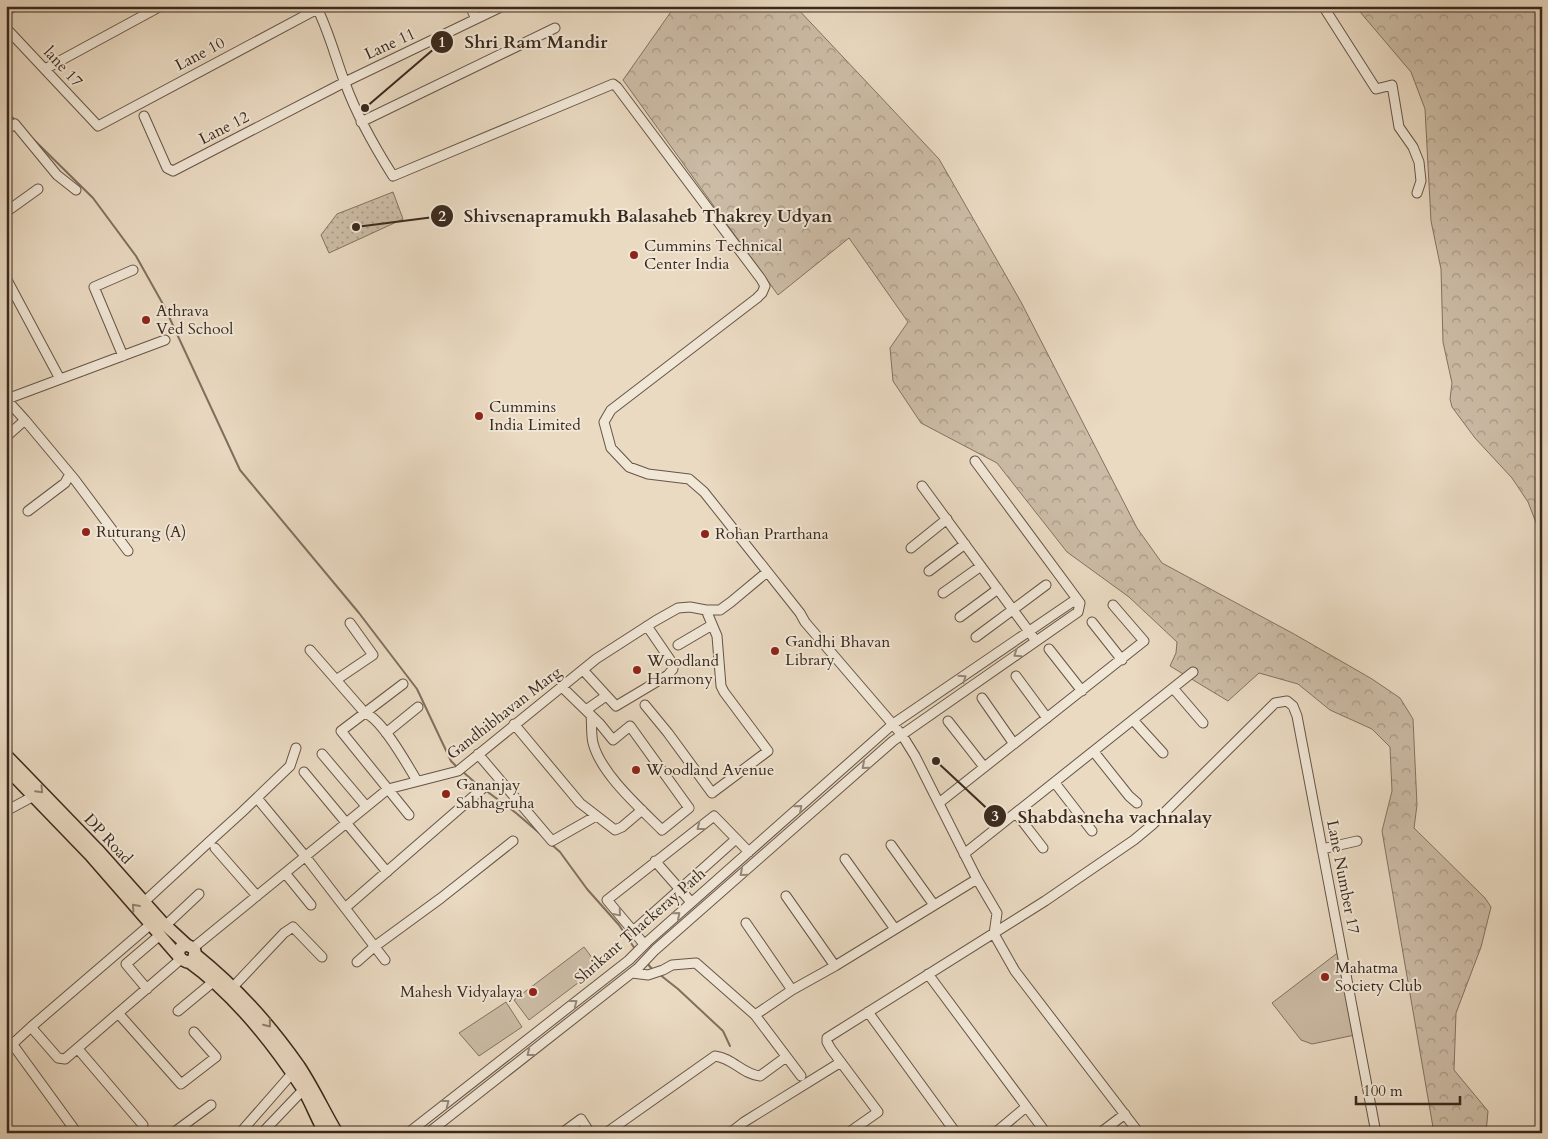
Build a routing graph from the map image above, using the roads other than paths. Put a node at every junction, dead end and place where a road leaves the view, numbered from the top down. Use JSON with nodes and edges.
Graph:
{"nodes":[{"id":1,"x":14,"y":6,"type":"edge"},
{"id":2,"x":161,"y":6,"type":"edge"},
{"id":3,"x":470,"y":6,"type":"edge"},
{"id":4,"x":1323,"y":6,"type":"edge"},
{"id":5,"x":318,"y":7,"type":"edge"},
{"id":6,"x":499,"y":7,"type":"edge"},
{"id":7,"x":6,"y":11,"type":"edge"},
{"id":8,"x":476,"y":19,"type":"junction"},
{"id":9,"x":6,"y":28,"type":"edge"},
{"id":10,"x":555,"y":28,"type":"dead end"},
{"id":11,"x":45,"y":69,"type":"junction"},
{"id":12,"x":345,"y":82,"type":"junction"},
{"id":13,"x":144,"y":116,"type":"dead end"},
{"id":14,"x":361,"y":122,"type":"junction"},
{"id":15,"x":98,"y":126,"type":"joint"},
{"id":16,"x":6,"y":130,"type":"edge"},
{"id":17,"x":38,"y":189,"type":"dead end"},
{"id":18,"x":76,"y":190,"type":"dead end"},
{"id":19,"x":1418,"y":193,"type":"dead end"},
{"id":20,"x":6,"y":212,"type":"edge"},
{"id":21,"x":133,"y":270,"type":"dead end"},
{"id":22,"x":6,"y":278,"type":"edge"},
{"id":23,"x":165,"y":340,"type":"dead end"},
{"id":24,"x":123,"y":356,"type":"junction"},
{"id":25,"x":60,"y":379,"type":"junction"},
{"id":26,"x":6,"y":399,"type":"edge"},
{"id":27,"x":25,"y":420,"type":"junction"},
{"id":28,"x":6,"y":437,"type":"edge"},
{"id":29,"x":974,"y":461,"type":"dead end"},
{"id":30,"x":70,"y":474,"type":"junction"},
{"id":31,"x":922,"y":486,"type":"dead end"},
{"id":32,"x":28,"y":511,"type":"dead end"},
{"id":33,"x":947,"y":519,"type":"junction"},
{"id":34,"x":964,"y":544,"type":"junction"},
{"id":35,"x":911,"y":548,"type":"dead end"},
{"id":36,"x":128,"y":551,"type":"dead end"},
{"id":37,"x":981,"y":566,"type":"junction"},
{"id":38,"x":929,"y":571,"type":"dead end"},
{"id":39,"x":767,"y":572,"type":"junction"},
{"id":40,"x":1046,"y":585,"type":"dead end"},
{"id":41,"x":998,"y":589,"type":"junction"},
{"id":42,"x":943,"y":593,"type":"dead end"},
{"id":43,"x":1080,"y":603,"type":"junction"},
{"id":44,"x":1113,"y":605,"type":"dead end"},
{"id":45,"x":1013,"y":609,"type":"junction"},
{"id":46,"x":706,"y":610,"type":"junction"},
{"id":47,"x":960,"y":617,"type":"dead end"},
{"id":48,"x":1092,"y":622,"type":"dead end"},
{"id":49,"x":350,"y":623,"type":"dead end"},
{"id":50,"x":712,"y":625,"type":"junction"},
{"id":51,"x":647,"y":626,"type":"junction"},
{"id":52,"x":1030,"y":633,"type":"junction"},
{"id":53,"x":976,"y":637,"type":"dead end"},
{"id":54,"x":1036,"y":641,"type":"junction"},
{"id":55,"x":678,"y":645,"type":"dead end"},
{"id":56,"x":1048,"y":649,"type":"dead end"},
{"id":57,"x":310,"y":650,"type":"dead end"},
{"id":58,"x":1122,"y":660,"type":"junction"},
{"id":59,"x":583,"y":670,"type":"junction"},
{"id":60,"x":1193,"y":672,"type":"dead end"},
{"id":61,"x":1016,"y":676,"type":"dead end"},
{"id":62,"x":336,"y":680,"type":"junction"},
{"id":63,"x":403,"y":684,"type":"dead end"},
{"id":64,"x":562,"y":687,"type":"junction"},
{"id":65,"x":1173,"y":688,"type":"junction"},
{"id":66,"x":942,"y":691,"type":"junction"},
{"id":67,"x":1082,"y":691,"type":"junction"},
{"id":68,"x":606,"y":696,"type":"junction"},
{"id":69,"x":982,"y":698,"type":"dead end"},
{"id":70,"x":950,"y":701,"type":"junction"},
{"id":71,"x":645,"y":705,"type":"dead end"},
{"id":72,"x":418,"y":707,"type":"dead end"},
{"id":73,"x":364,"y":713,"type":"junction"},
{"id":74,"x":589,"y":713,"type":"junction"},
{"id":75,"x":1047,"y":718,"type":"junction"},
{"id":76,"x":1133,"y":720,"type":"junction"},
{"id":77,"x":948,"y":721,"type":"dead end"},
{"id":78,"x":1203,"y":723,"type":"dead end"},
{"id":79,"x":514,"y":724,"type":"junction"},
{"id":80,"x":894,"y":724,"type":"junction"},
{"id":81,"x":386,"y":733,"type":"junction"},
{"id":82,"x":902,"y":735,"type":"junction"},
{"id":83,"x":1014,"y":744,"type":"junction"},
{"id":84,"x":296,"y":748,"type":"dead end"},
{"id":85,"x":1094,"y":752,"type":"junction"},
{"id":86,"x":1163,"y":753,"type":"dead end"},
{"id":87,"x":322,"y":754,"type":"dead end"},
{"id":88,"x":478,"y":754,"type":"junction"},
{"id":89,"x":6,"y":755,"type":"edge"},
{"id":90,"x":6,"y":768,"type":"edge"},
{"id":91,"x":984,"y":768,"type":"junction"},
{"id":92,"x":304,"y":772,"type":"dead end"},
{"id":93,"x":10,"y":780,"type":"edge"},
{"id":94,"x":417,"y":781,"type":"junction"},
{"id":95,"x":1055,"y":782,"type":"junction"},
{"id":96,"x":388,"y":789,"type":"junction"},
{"id":97,"x":482,"y":789,"type":"dead end"},
{"id":98,"x":32,"y":796,"type":"junction"},
{"id":99,"x":257,"y":798,"type":"junction"},
{"id":100,"x":939,"y":803,"type":"junction"},
{"id":101,"x":1138,"y":803,"type":"dead end"},
{"id":102,"x":366,"y":806,"type":"junction"},
{"id":103,"x":642,"y":810,"type":"junction"},
{"id":104,"x":6,"y":811,"type":"edge"},
{"id":105,"x":1016,"y":814,"type":"junction"},
{"id":106,"x":409,"y":815,"type":"dead end"},
{"id":107,"x":596,"y":816,"type":"junction"},
{"id":108,"x":347,"y":822,"type":"junction"},
{"id":109,"x":1092,"y":831,"type":"dead end"},
{"id":110,"x":736,"y":839,"type":"junction"},
{"id":111,"x":513,"y":841,"type":"dead end"},
{"id":112,"x":1357,"y":841,"type":"dead end"},
{"id":113,"x":891,"y":845,"type":"dead end"},
{"id":114,"x":215,"y":848,"type":"dead end"},
{"id":115,"x":1043,"y":848,"type":"dead end"},
{"id":116,"x":1322,"y":849,"type":"junction"},
{"id":117,"x":749,"y":852,"type":"junction"},
{"id":118,"x":964,"y":854,"type":"junction"},
{"id":119,"x":305,"y":856,"type":"junction"},
{"id":120,"x":845,"y":859,"type":"dead end"},
{"id":121,"x":655,"y":861,"type":"junction"},
{"id":122,"x":387,"y":872,"type":"junction"},
{"id":123,"x":285,"y":873,"type":"junction"},
{"id":124,"x":977,"y":879,"type":"junction"},
{"id":125,"x":680,"y":890,"type":"junction"},
{"id":126,"x":199,"y":894,"type":"dead end"},
{"id":127,"x":257,"y":896,"type":"junction"},
{"id":128,"x":786,"y":896,"type":"dead end"},
{"id":129,"x":144,"y":902,"type":"junction"},
{"id":130,"x":692,"y":902,"type":"junction"},
{"id":131,"x":311,"y":905,"type":"dead end"},
{"id":132,"x":934,"y":905,"type":"junction"},
{"id":133,"x":345,"y":908,"type":"junction"},
{"id":134,"x":746,"y":923,"type":"dead end"},
{"id":135,"x":151,"y":924,"type":"junction"},
{"id":136,"x":895,"y":929,"type":"junction"},
{"id":137,"x":163,"y":930,"type":"junction"},
{"id":138,"x":633,"y":931,"type":"junction"},
{"id":139,"x":994,"y":934,"type":"junction"},
{"id":140,"x":643,"y":946,"type":"junction"},
{"id":141,"x":374,"y":947,"type":"junction"},
{"id":142,"x":187,"y":954,"type":"junction"},
{"id":143,"x":322,"y":957,"type":"dead end"},
{"id":144,"x":385,"y":960,"type":"dead end"},
{"id":145,"x":357,"y":962,"type":"dead end"},
{"id":146,"x":834,"y":966,"type":"junction"},
{"id":147,"x":635,"y":971,"type":"junction"},
{"id":148,"x":928,"y":974,"type":"junction"},
{"id":149,"x":213,"y":982,"type":"junction"},
{"id":150,"x":233,"y":987,"type":"junction"},
{"id":151,"x":147,"y":988,"type":"junction"},
{"id":152,"x":792,"y":990,"type":"junction"},
{"id":153,"x":178,"y":1011,"type":"dead end"},
{"id":154,"x":868,"y":1012,"type":"junction"},
{"id":155,"x":118,"y":1013,"type":"junction"},
{"id":156,"x":755,"y":1015,"type":"junction"},
{"id":157,"x":31,"y":1027,"type":"junction"},
{"id":158,"x":194,"y":1032,"type":"dead end"},
{"id":159,"x":10,"y":1047,"type":"edge"},
{"id":160,"x":78,"y":1049,"type":"junction"},
{"id":161,"x":786,"y":1056,"type":"junction"},
{"id":162,"x":840,"y":1062,"type":"junction"},
{"id":163,"x":295,"y":1070,"type":"junction"},
{"id":164,"x":800,"y":1076,"type":"dead end"},
{"id":165,"x":303,"y":1090,"type":"junction"},
{"id":166,"x":211,"y":1105,"type":"dead end"},
{"id":167,"x":1026,"y":1107,"type":"junction"},
{"id":168,"x":1125,"y":1114,"type":"junction"},
{"id":169,"x":143,"y":1125,"type":"dead end"},
{"id":170,"x":320,"y":1130,"type":"edge"},
{"id":171,"x":77,"y":1133,"type":"edge"},
{"id":172,"x":174,"y":1133,"type":"edge"},
{"id":173,"x":240,"y":1133,"type":"edge"},
{"id":174,"x":262,"y":1133,"type":"edge"},
{"id":175,"x":337,"y":1133,"type":"edge"},
{"id":176,"x":408,"y":1133,"type":"edge"},
{"id":177,"x":428,"y":1133,"type":"edge"},
{"id":178,"x":562,"y":1133,"type":"edge"},
{"id":179,"x":590,"y":1133,"type":"edge"},
{"id":180,"x":606,"y":1133,"type":"edge"},
{"id":181,"x":730,"y":1133,"type":"edge"},
{"id":182,"x":848,"y":1133,"type":"edge"},
{"id":183,"x":956,"y":1133,"type":"edge"},
{"id":184,"x":995,"y":1133,"type":"edge"},
{"id":185,"x":1046,"y":1133,"type":"edge"},
{"id":186,"x":1100,"y":1133,"type":"edge"},
{"id":187,"x":1139,"y":1133,"type":"edge"},
{"id":188,"x":1376,"y":1133,"type":"edge"}],
"edges":[{"from":1,"to":7,"type":"street"},
{"from":2,"to":11,"type":"street"},
{"from":3,"to":8,"type":"street"},
{"from":4,"to":19,"type":"street"},
{"from":5,"to":12,"type":"street"},
{"from":5,"to":15,"type":"street","name":"Lane 10"},
{"from":6,"to":8,"type":"street","name":"Lane 11"},
{"from":8,"to":12,"type":"street","name":"Lane 11"},
{"from":9,"to":11,"type":"street","name":"lane 17"},
{"from":10,"to":14,"type":"street"},
{"from":11,"to":15,"type":"street","name":"lane 17"},
{"from":12,"to":13,"type":"street","name":"Lane 12"},
{"from":12,"to":14,"type":"street"},
{"from":14,"to":39,"type":"street"},
{"from":16,"to":18,"type":"street"},
{"from":17,"to":20,"type":"street"},
{"from":21,"to":24,"type":"street"},
{"from":22,"to":25,"type":"street"},
{"from":23,"to":24,"type":"street"},
{"from":24,"to":25,"type":"street"},
{"from":25,"to":26,"type":"street"},
{"from":26,"to":27,"type":"street"},
{"from":27,"to":28,"type":"street"},
{"from":27,"to":30,"type":"street"},
{"from":29,"to":43,"type":"street"},
{"from":30,"to":32,"type":"street"},
{"from":30,"to":36,"type":"street"},
{"from":31,"to":33,"type":"street"},
{"from":33,"to":34,"type":"street"},
{"from":33,"to":35,"type":"street"},
{"from":34,"to":37,"type":"street"},
{"from":34,"to":38,"type":"street"},
{"from":37,"to":41,"type":"street"},
{"from":37,"to":42,"type":"street"},
{"from":39,"to":46,"type":"street","name":"Gandhibhavan Marg"},
{"from":39,"to":80,"type":"street"},
{"from":40,"to":45,"type":"street"},
{"from":41,"to":45,"type":"street"},
{"from":41,"to":47,"type":"street"},
{"from":43,"to":52,"type":"street","name":"Shrikant Thackeray Path"},
{"from":43,"to":54,"type":"street","name":"Shrikant Thackeray Path"},
{"from":44,"to":58,"type":"street"},
{"from":45,"to":52,"type":"street"},
{"from":45,"to":53,"type":"street"},
{"from":46,"to":50,"type":"street"},
{"from":46,"to":51,"type":"street","name":"Gandhibhavan Marg"},
{"from":48,"to":58,"type":"street"},
{"from":49,"to":62,"type":"street"},
{"from":50,"to":55,"type":"street"},
{"from":50,"to":71,"type":"street"},
{"from":51,"to":59,"type":"street","name":"Gandhibhavan Marg"},
{"from":51,"to":68,"type":"street"},
{"from":52,"to":54,"type":"street"},
{"from":66,"to":52,"type":"street","name":"Shrikant Thackeray Path","one_way":true},
{"from":54,"to":70,"type":"street","name":"Shrikant Thackeray Path","one_way":true},
{"from":56,"to":67,"type":"street"},
{"from":57,"to":62,"type":"street"},
{"from":58,"to":67,"type":"street"},
{"from":59,"to":64,"type":"street","name":"Gandhibhavan Marg"},
{"from":59,"to":68,"type":"street"},
{"from":60,"to":65,"type":"street"},
{"from":61,"to":75,"type":"street"},
{"from":62,"to":73,"type":"street"},
{"from":63,"to":73,"type":"street"},
{"from":64,"to":74,"type":"street"},
{"from":64,"to":79,"type":"street","name":"Gandhibhavan Marg"},
{"from":65,"to":76,"type":"street"},
{"from":65,"to":78,"type":"street"},
{"from":66,"to":70,"type":"street"},
{"from":66,"to":80,"type":"street","name":"Shrikant Thackeray Path"},
{"from":67,"to":75,"type":"street"},
{"from":68,"to":74,"type":"street"},
{"from":69,"to":83,"type":"street"},
{"from":70,"to":82,"type":"street","name":"Shrikant Thackeray Path"},
{"from":72,"to":81,"type":"street"},
{"from":73,"to":81,"type":"street"},
{"from":73,"to":96,"type":"street"},
{"from":74,"to":103,"type":"street"},
{"from":74,"to":103,"type":"street"},
{"from":75,"to":83,"type":"street"},
{"from":76,"to":85,"type":"street"},
{"from":76,"to":86,"type":"street"},
{"from":77,"to":91,"type":"street"},
{"from":79,"to":88,"type":"street","name":"Gandhibhavan Marg"},
{"from":79,"to":107,"type":"street"},
{"from":80,"to":82,"type":"street"},
{"from":117,"to":80,"type":"street","name":"Shrikant Thackeray Path","one_way":true},
{"from":81,"to":94,"type":"street"},
{"from":82,"to":100,"type":"street"},
{"from":82,"to":147,"type":"street","name":"Shrikant Thackeray Path","one_way":true},
{"from":83,"to":91,"type":"street"},
{"from":84,"to":99,"type":"street"},
{"from":85,"to":95,"type":"street"},
{"from":85,"to":101,"type":"street"},
{"from":87,"to":102,"type":"street"},
{"from":88,"to":94,"type":"street","name":"Gandhibhavan Marg"},
{"from":88,"to":107,"type":"street"},
{"from":89,"to":129,"type":"main road","name":"DP Road","one_way":true},
{"from":90,"to":93,"type":"main road","name":"DP Road"},
{"from":91,"to":100,"type":"street"},
{"from":92,"to":108,"type":"street"},
{"from":93,"to":98,"type":"main road","name":"DP Road"},
{"from":94,"to":96,"type":"street","name":"Gandhibhavan Marg"},
{"from":95,"to":105,"type":"street"},
{"from":95,"to":109,"type":"street"},
{"from":96,"to":102,"type":"street","name":"Gandhibhavan Marg"},
{"from":96,"to":106,"type":"street"},
{"from":97,"to":122,"type":"street"},
{"from":98,"to":104,"type":"street"},
{"from":135,"to":98,"type":"main road","name":"DP Road","one_way":true},
{"from":99,"to":119,"type":"street"},
{"from":99,"to":129,"type":"street"},
{"from":100,"to":118,"type":"street"},
{"from":102,"to":108,"type":"street","name":"Gandhibhavan Marg"},
{"from":103,"to":107,"type":"street"},
{"from":105,"to":115,"type":"street"},
{"from":105,"to":118,"type":"street"},
{"from":108,"to":119,"type":"street","name":"Gandhibhavan Marg"},
{"from":108,"to":122,"type":"street"},
{"from":110,"to":117,"type":"street"},
{"from":110,"to":121,"type":"street","one_way":true},
{"from":110,"to":125,"type":"street"},
{"from":111,"to":141,"type":"street"},
{"from":112,"to":116,"type":"street"},
{"from":113,"to":132,"type":"street"},
{"from":114,"to":127,"type":"street"},
{"from":116,"to":139,"type":"street","name":"Lane Number 17"},
{"from":116,"to":188,"type":"street","name":"Lane Number 17"},
{"from":117,"to":130,"type":"street","name":"Shrikant Thackeray Path"},
{"from":118,"to":124,"type":"street"},
{"from":119,"to":123,"type":"street","name":"Gandhibhavan Marg"},
{"from":119,"to":133,"type":"street"},
{"from":120,"to":136,"type":"street"},
{"from":121,"to":125,"type":"street"},
{"from":121,"to":138,"type":"street","one_way":true},
{"from":122,"to":133,"type":"street"},
{"from":123,"to":127,"type":"street","name":"Gandhibhavan Marg"},
{"from":123,"to":131,"type":"street"},
{"from":124,"to":132,"type":"street"},
{"from":124,"to":139,"type":"street"},
{"from":125,"to":130,"type":"street"},
{"from":125,"to":138,"type":"street"},
{"from":126,"to":137,"type":"street"},
{"from":127,"to":142,"type":"street","name":"Gandhibhavan Marg"},
{"from":128,"to":146,"type":"street"},
{"from":129,"to":137,"type":"main road","name":"DP Road"},
{"from":140,"to":130,"type":"street","name":"Shrikant Thackeray Path","one_way":true},
{"from":132,"to":136,"type":"street"},
{"from":133,"to":141,"type":"street"},
{"from":134,"to":152,"type":"street"},
{"from":135,"to":137,"type":"main road","name":"DP Road"},
{"from":135,"to":157,"type":"street"},
{"from":136,"to":146,"type":"street"},
{"from":137,"to":142,"type":"main road","name":"DP Road"},
{"from":137,"to":151,"type":"street"},
{"from":138,"to":140,"type":"street"},
{"from":139,"to":148,"type":"street"},
{"from":139,"to":168,"type":"street"},
{"from":176,"to":140,"type":"street","name":"Shrikant Thackeray Path","one_way":true},
{"from":141,"to":144,"type":"street"},
{"from":141,"to":145,"type":"street"},
{"from":142,"to":149,"type":"main road","name":"DP Road"},
{"from":142,"to":150,"type":"main road","name":"DP Road"},
{"from":142,"to":151,"type":"street","name":"Gandhibhavan Marg"},
{"from":143,"to":150,"type":"street"},
{"from":146,"to":152,"type":"street"},
{"from":147,"to":156,"type":"street"},
{"from":147,"to":177,"type":"street","name":"Shrikant Thackeray Path","one_way":true},
{"from":148,"to":154,"type":"street"},
{"from":148,"to":167,"type":"street"},
{"from":149,"to":153,"type":"street"},
{"from":149,"to":163,"type":"main road","name":"DP Road"},
{"from":150,"to":163,"type":"main road","name":"DP Road","one_way":true},
{"from":151,"to":155,"type":"street","name":"Gandhibhavan Marg"},
{"from":152,"to":156,"type":"street"},
{"from":154,"to":162,"type":"street"},
{"from":154,"to":183,"type":"street"},
{"from":155,"to":158,"type":"street"},
{"from":155,"to":160,"type":"street","name":"Gandhibhavan Marg"},
{"from":156,"to":161,"type":"street"},
{"from":157,"to":159,"type":"street"},
{"from":157,"to":160,"type":"street","name":"Gandhibhavan Marg"},
{"from":159,"to":171,"type":"street"},
{"from":160,"to":169,"type":"street"},
{"from":161,"to":164,"type":"street"},
{"from":161,"to":180,"type":"street"},
{"from":162,"to":181,"type":"street"},
{"from":162,"to":182,"type":"street"},
{"from":163,"to":165,"type":"main road","name":"DP Road"},
{"from":163,"to":173,"type":"street"},
{"from":163,"to":175,"type":"main road","name":"DP Road"},
{"from":165,"to":170,"type":"main road","name":"DP Road"},
{"from":165,"to":174,"type":"street"},
{"from":166,"to":172,"type":"street"},
{"from":167,"to":184,"type":"street"},
{"from":167,"to":185,"type":"street"},
{"from":168,"to":186,"type":"street"},
{"from":168,"to":187,"type":"street"},
{"from":178,"to":179,"type":"street"}]}
